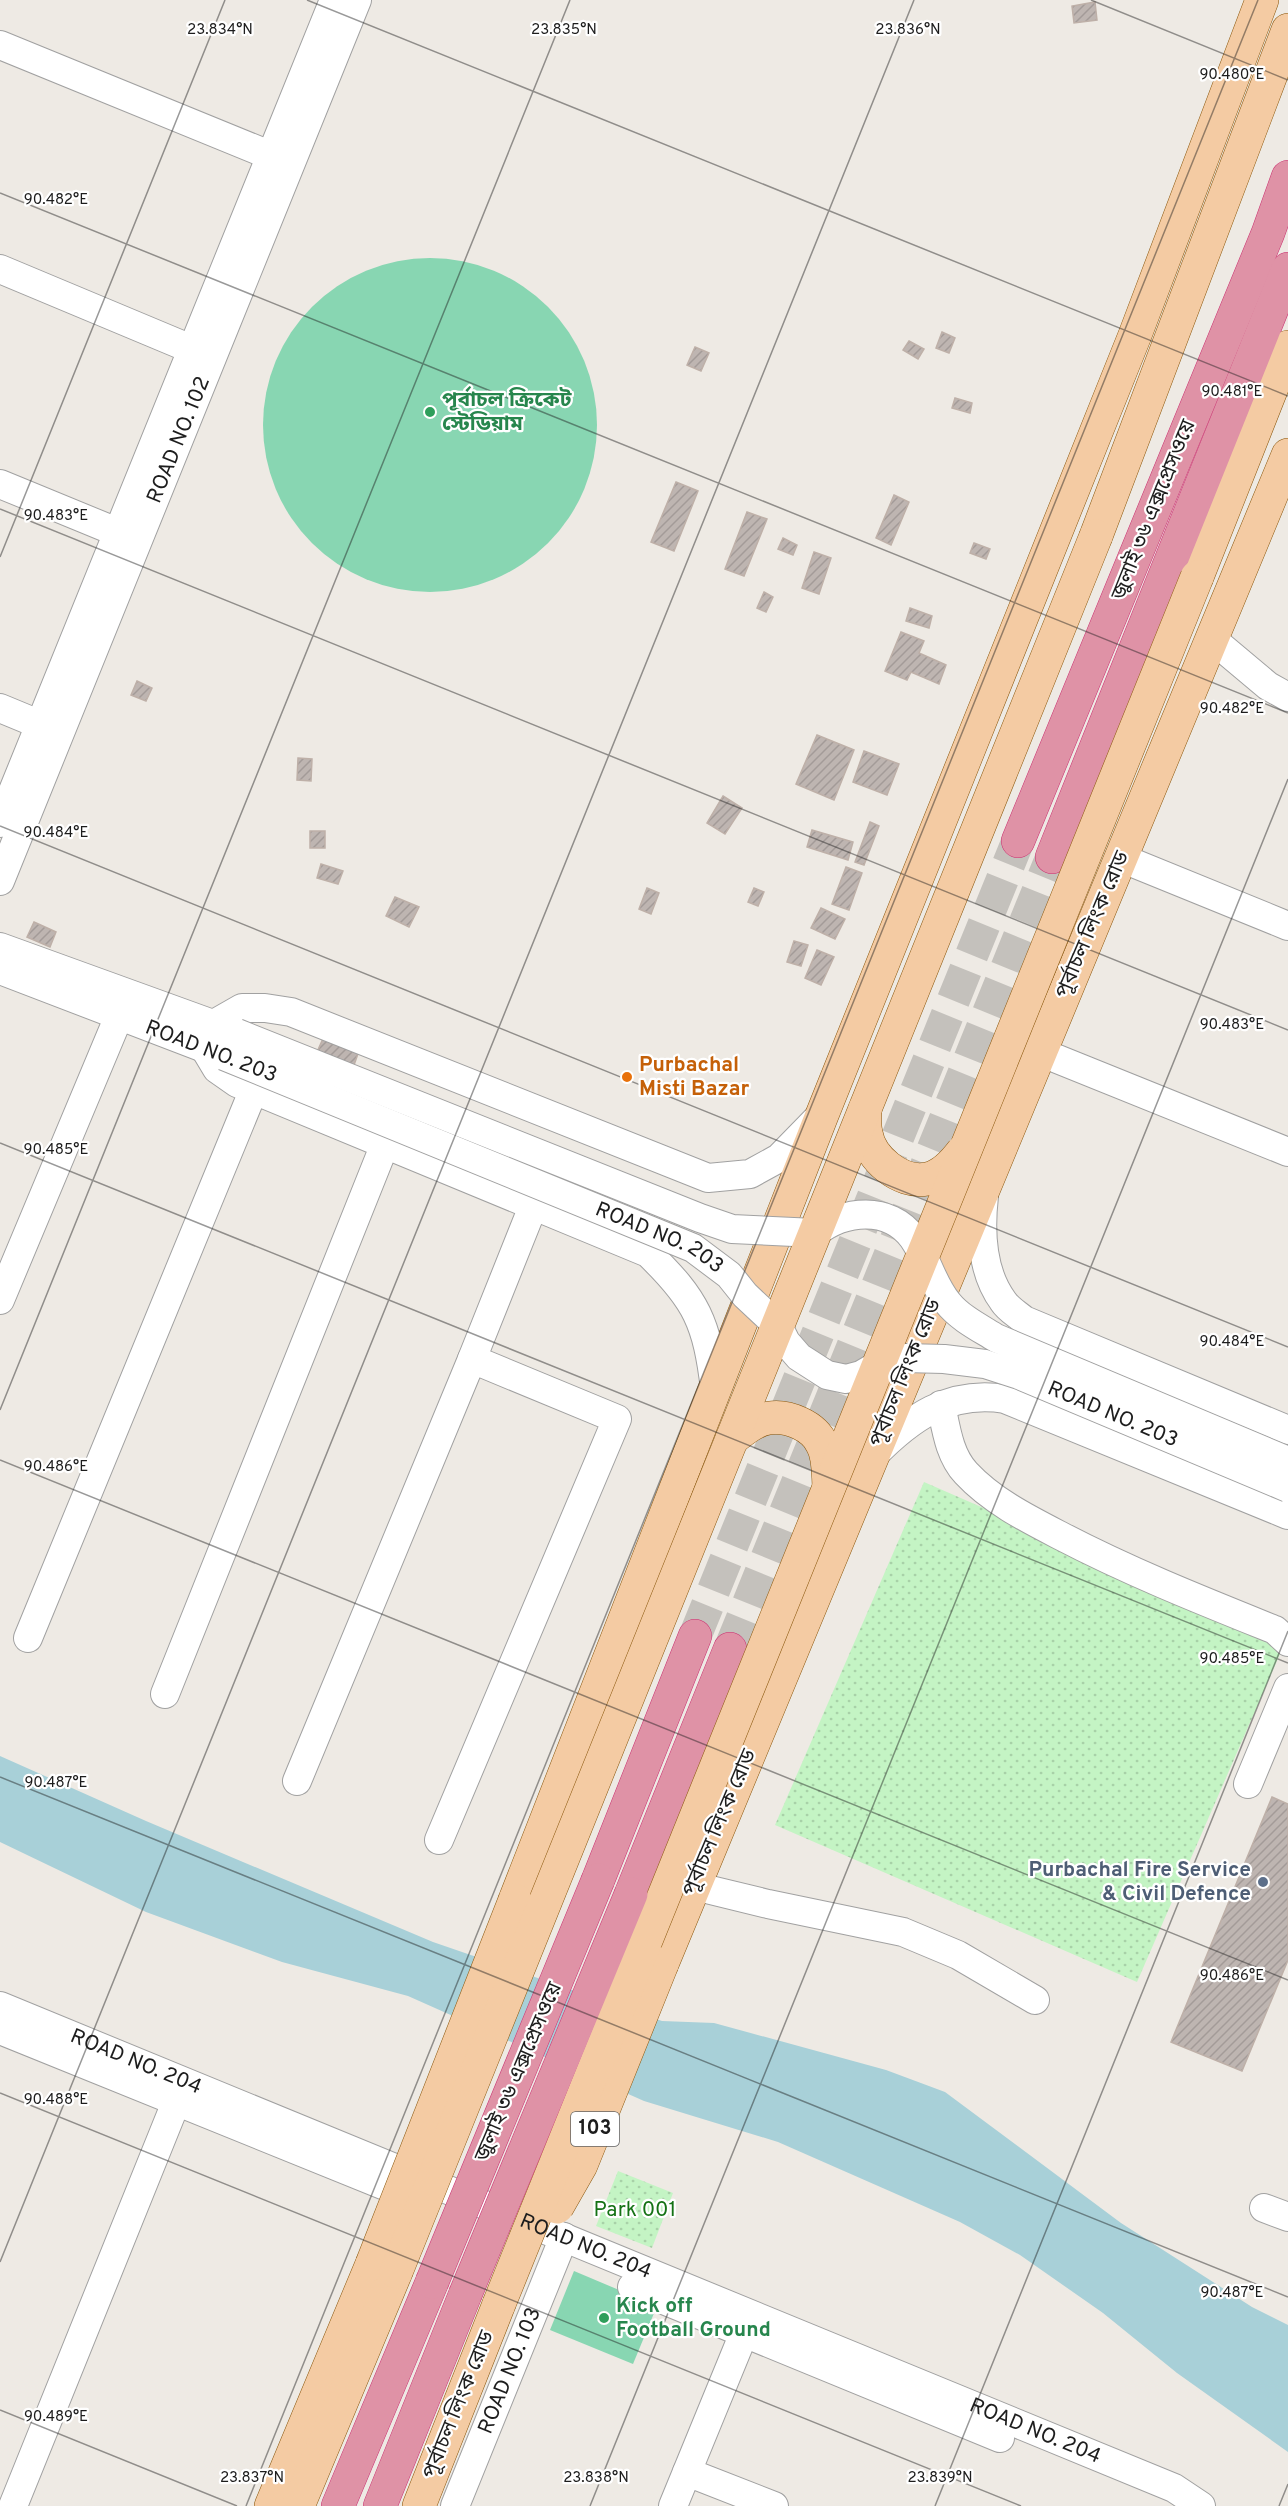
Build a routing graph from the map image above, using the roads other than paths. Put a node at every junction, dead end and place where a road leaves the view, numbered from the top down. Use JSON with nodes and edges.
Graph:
{"nodes":[{"id":1,"x":334,"y":0,"type":"edge"},
{"id":2,"x":357,"y":0,"type":"edge"},
{"id":3,"x":1262,"y":0,"type":"edge"},
{"id":4,"x":1288,"y":30,"type":"edge"},
{"id":5,"x":0,"y":45,"type":"edge"},
{"id":6,"x":281,"y":159,"type":"junction"},
{"id":7,"x":1288,"y":177,"type":"edge"},
{"id":8,"x":0,"y":269,"type":"edge"},
{"id":9,"x":1288,"y":269,"type":"edge"},
{"id":10,"x":1288,"y":347,"type":"edge"},
{"id":11,"x":202,"y":353,"type":"junction"},
{"id":12,"x":1288,"y":455,"type":"edge"},
{"id":13,"x":0,"y":484,"type":"edge"},
{"id":14,"x":128,"y":536,"type":"junction"},
{"id":15,"x":1212,"y":639,"type":"junction"},
{"id":16,"x":1288,"y":697,"type":"edge"},
{"id":17,"x":0,"y":708,"type":"edge"},
{"id":18,"x":50,"y":729,"type":"junction"},
{"id":19,"x":0,"y":823,"type":"edge"},
{"id":20,"x":1018,"y":841,"type":"tunnel mouth"},
{"id":21,"x":1052,"y":857,"type":"tunnel mouth"},
{"id":22,"x":1121,"y":858,"type":"junction"},
{"id":23,"x":0,"y":881,"type":"edge"},
{"id":24,"x":1288,"y":926,"type":"edge"},
{"id":25,"x":0,"y":947,"type":"edge"},
{"id":26,"x":0,"y":970,"type":"edge"},
{"id":27,"x":119,"y":1016,"type":"junction"},
{"id":28,"x":220,"y":1041,"type":"junction"},
{"id":29,"x":1040,"y":1052,"type":"junction"},
{"id":30,"x":254,"y":1089,"type":"junction"},
{"id":31,"x":865,"y":1109,"type":"junction"},
{"id":32,"x":822,"y":1115,"type":"junction"},
{"id":33,"x":385,"y":1144,"type":"junction"},
{"id":34,"x":966,"y":1147,"type":"junction"},
{"id":35,"x":1288,"y":1152,"type":"edge"},
{"id":36,"x":985,"y":1182,"type":"junction"},
{"id":37,"x":534,"y":1204,"type":"junction"},
{"id":38,"x":815,"y":1233,"type":"junction"},
{"id":39,"x":922,"y":1257,"type":"junction"},
{"id":40,"x":0,"y":1300,"type":"edge"},
{"id":41,"x":778,"y":1326,"type":"junction"},
{"id":42,"x":472,"y":1359,"type":"junction"},
{"id":43,"x":878,"y":1365,"type":"junction"},
{"id":44,"x":715,"y":1389,"type":"junction"},
{"id":45,"x":941,"y":1405,"type":"junction"},
{"id":46,"x":1288,"y":1430,"type":"edge"},
{"id":47,"x":732,"y":1438,"type":"junction"},
{"id":48,"x":871,"y":1459,"type":"junction"},
{"id":49,"x":1288,"y":1461,"type":"edge"},
{"id":50,"x":829,"y":1487,"type":"junction"},
{"id":51,"x":1288,"y":1488,"type":"edge"},
{"id":52,"x":1288,"y":1515,"type":"edge"},
{"id":53,"x":695,"y":1636,"type":"tunnel mouth"},
{"id":54,"x":28,"y":1638,"type":"dead end"},
{"id":55,"x":1288,"y":1642,"type":"edge"},
{"id":56,"x":730,"y":1649,"type":"tunnel mouth"},
{"id":57,"x":1288,"y":1688,"type":"edge"},
{"id":58,"x":165,"y":1694,"type":"dead end"},
{"id":59,"x":297,"y":1781,"type":"dead end"},
{"id":60,"x":1248,"y":1784,"type":"dead end"},
{"id":61,"x":439,"y":1840,"type":"dead end"},
{"id":62,"x":694,"y":1886,"type":"junction"},
{"id":63,"x":1035,"y":2000,"type":"dead end"},
{"id":64,"x":0,"y":2006,"type":"edge"},
{"id":65,"x":0,"y":2030,"type":"edge"},
{"id":66,"x":181,"y":2092,"type":"junction"},
{"id":67,"x":561,"y":2246,"type":"junction"},
{"id":68,"x":384,"y":2268,"type":"junction"},
{"id":69,"x":503,"y":2293,"type":"junction"},
{"id":70,"x":747,"y":2324,"type":"junction"},
{"id":71,"x":687,"y":2472,"type":"junction"},
{"id":72,"x":1170,"y":2497,"type":"edge"},
{"id":73,"x":13,"y":2506,"type":"edge"},
{"id":74,"x":271,"y":2506,"type":"edge"},
{"id":75,"x":298,"y":2506,"type":"edge"},
{"id":76,"x":338,"y":2506,"type":"edge"},
{"id":77,"x":380,"y":2506,"type":"edge"},
{"id":78,"x":419,"y":2506,"type":"edge"},
{"id":79,"x":455,"y":2506,"type":"edge"},
{"id":80,"x":673,"y":2506,"type":"edge"},
{"id":81,"x":774,"y":2506,"type":"edge"},
{"id":82,"x":1202,"y":2506,"type":"edge"}],
"edges":[{"from":1,"to":6,"type":"street","name":"ROAD NO. 102"},
{"from":2,"to":6,"type":"street","name":"ROAD NO. 102"},
{"from":3,"to":32,"type":"main road"},
{"from":4,"to":31,"type":"main road","bridge":true},
{"from":5,"to":6,"type":"street"},
{"from":6,"to":11,"type":"street","name":"ROAD NO. 102"},
{"from":7,"to":20,"type":"highway","name":"জুলাই ৩৬ এক্সপ্রেসওয়ে"},
{"from":8,"to":11,"type":"street"},
{"from":9,"to":21,"type":"highway","name":"জুলাই ৩৬ এক্সপ্রেসওয়ে"},
{"from":10,"to":34,"type":"main road","bridge":true},
{"from":11,"to":14,"type":"street","name":"ROAD NO. 102"},
{"from":12,"to":15,"type":"main road","name":"পূর্বাচল লিংক রোড"},
{"from":13,"to":14,"type":"street"},
{"from":14,"to":18,"type":"street","name":"ROAD NO. 102"},
{"from":15,"to":16,"type":"street"},
{"from":15,"to":22,"type":"main road","name":"পূর্বাচল লিংক রোড"},
{"from":17,"to":18,"type":"street"},
{"from":18,"to":19,"type":"street","name":"ROAD NO. 102"},
{"from":18,"to":23,"type":"street","name":"ROAD NO. 102"},
{"from":22,"to":24,"type":"street"},
{"from":22,"to":29,"type":"main road","name":"পূর্বাচল লিংক রোড"},
{"from":25,"to":28,"type":"street","name":"ROAD NO. 203"},
{"from":26,"to":27,"type":"street","name":"ROAD NO. 203"},
{"from":27,"to":28,"type":"street","name":"ROAD NO. 203"},
{"from":27,"to":40,"type":"street"},
{"from":28,"to":30,"type":"street","name":"ROAD NO. 203"},
{"from":28,"to":32,"type":"street","name":"ROAD NO. 203"},
{"from":28,"to":38,"type":"street","name":"ROAD NO. 203","bridge":true},
{"from":28,"to":41,"type":"street","name":"ROAD NO. 203","bridge":true},
{"from":29,"to":35,"type":"street"},
{"from":29,"to":36,"type":"main road","name":"পূর্বাচল লিংক রোড"},
{"from":30,"to":33,"type":"street","name":"ROAD NO. 203"},
{"from":30,"to":54,"type":"street"},
{"from":31,"to":34,"type":"main road","bridge":true},
{"from":31,"to":38,"type":"main road","bridge":true},
{"from":32,"to":44,"type":"main road"},
{"from":33,"to":37,"type":"street","name":"ROAD NO. 203"},
{"from":33,"to":58,"type":"street"},
{"from":34,"to":39,"type":"main road","bridge":true},
{"from":36,"to":46,"type":"street"},
{"from":36,"to":48,"type":"main road","name":"পূর্বাচল লিংক রোড"},
{"from":37,"to":42,"type":"street"},
{"from":37,"to":44,"type":"street","name":"ROAD NO. 203"},
{"from":38,"to":39,"type":"street","name":"ROAD NO. 203","bridge":true},
{"from":38,"to":41,"type":"main road","bridge":true},
{"from":39,"to":43,"type":"main road","bridge":true},
{"from":39,"to":49,"type":"street","name":"ROAD NO. 203","bridge":true},
{"from":41,"to":43,"type":"street","name":"ROAD NO. 203","bridge":true},
{"from":41,"to":47,"type":"main road","bridge":true},
{"from":42,"to":59,"type":"street"},
{"from":42,"to":61,"type":"street"},
{"from":43,"to":50,"type":"main road","bridge":true},
{"from":43,"to":51,"type":"street","name":"ROAD NO. 203","bridge":true},
{"from":44,"to":68,"type":"main road","bridge":true},
{"from":45,"to":48,"type":"street","name":"ROAD NO. 203"},
{"from":45,"to":52,"type":"street","name":"ROAD NO. 203"},
{"from":45,"to":55,"type":"street"},
{"from":47,"to":50,"type":"main road","bridge":true},
{"from":47,"to":68,"type":"main road","bridge":true},
{"from":48,"to":62,"type":"main road","name":"পূর্বাচল লিংক রোড"},
{"from":50,"to":69,"type":"main road","bridge":true},
{"from":53,"to":76,"type":"highway","name":"জুলাই ৩৬ এক্সপ্রেসওয়ে","bridge":true},
{"from":56,"to":77,"type":"highway","name":"জুলাই ৩৬ এক্সপ্রেসওয়ে","bridge":true},
{"from":57,"to":60,"type":"street"},
{"from":62,"to":63,"type":"street"},
{"from":62,"to":69,"type":"main road","name":"পূর্বাচল লিংক রোড","number":"103","bridge":true},
{"from":64,"to":66,"type":"street","name":"ROAD NO. 204"},
{"from":65,"to":66,"type":"street","name":"ROAD NO. 204"},
{"from":66,"to":67,"type":"street","name":"ROAD NO. 204"},
{"from":66,"to":73,"type":"street"},
{"from":67,"to":70,"type":"street","name":"ROAD NO. 204"},
{"from":67,"to":79,"type":"street","name":"ROAD NO. 103"},
{"from":68,"to":74,"type":"main road"},
{"from":68,"to":75,"type":"main road"},
{"from":69,"to":78,"type":"main road","name":"পূর্বাচল লিংক রোড","number":"103"},
{"from":70,"to":71,"type":"street"},
{"from":70,"to":72,"type":"street","name":"ROAD NO. 204"},
{"from":71,"to":80,"type":"street"},
{"from":71,"to":81,"type":"street"},
{"from":72,"to":82,"type":"street","name":"ROAD NO. 204"}]}
